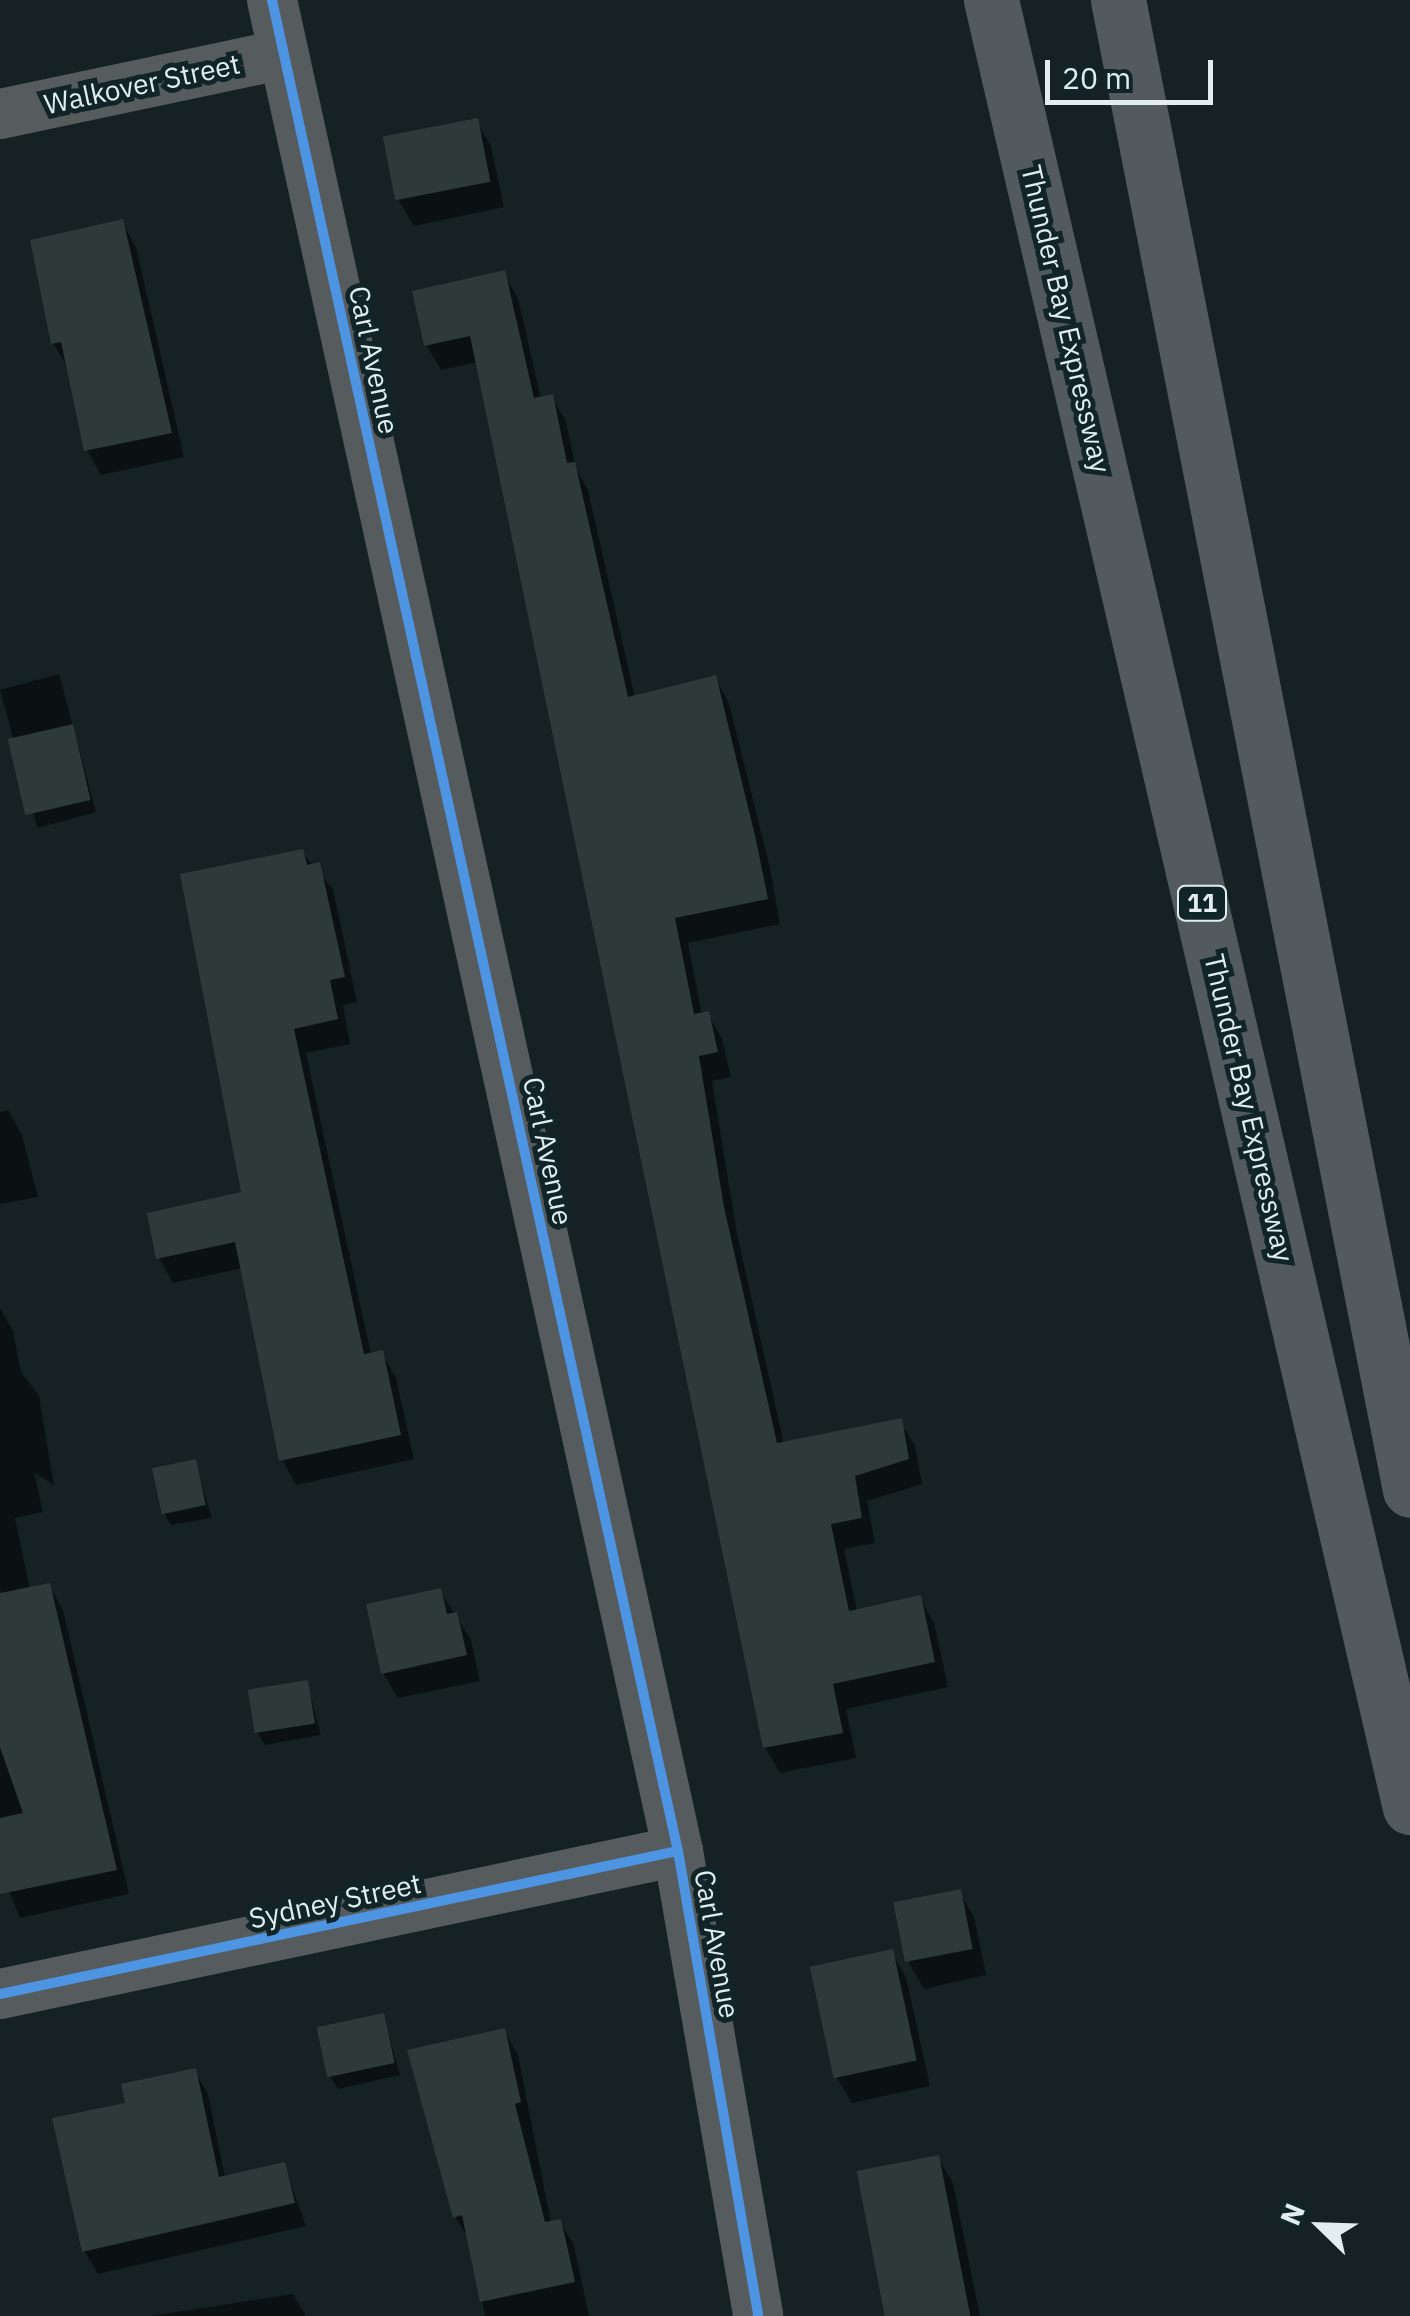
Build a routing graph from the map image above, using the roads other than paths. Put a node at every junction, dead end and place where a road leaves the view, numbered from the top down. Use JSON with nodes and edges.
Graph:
{"nodes":[{"id":1,"x":272,"y":0,"type":"edge"},
{"id":2,"x":991,"y":0,"type":"edge"},
{"id":3,"x":1118,"y":0,"type":"edge"},
{"id":4,"x":284,"y":54,"type":"junction"},
{"id":5,"x":0,"y":114,"type":"edge"},
{"id":6,"x":1410,"y":1490,"type":"edge"},
{"id":7,"x":1410,"y":1807,"type":"edge"},
{"id":8,"x":678,"y":1850,"type":"junction"},
{"id":9,"x":0,"y":1994,"type":"edge"},
{"id":10,"x":758,"y":2316,"type":"edge"}],
"edges":[{"from":1,"to":4,"type":"street","name":"Carl Avenue"},
{"from":2,"to":7,"type":"highway","name":"Thunder Bay Expressway","number":"11"},
{"from":3,"to":6,"type":"highway"},
{"from":4,"to":5,"type":"street","name":"Walkover Street"},
{"from":4,"to":8,"type":"street","name":"Carl Avenue"},
{"from":8,"to":9,"type":"street","name":"Sydney Street"},
{"from":8,"to":10,"type":"street","name":"Carl Avenue"}]}
